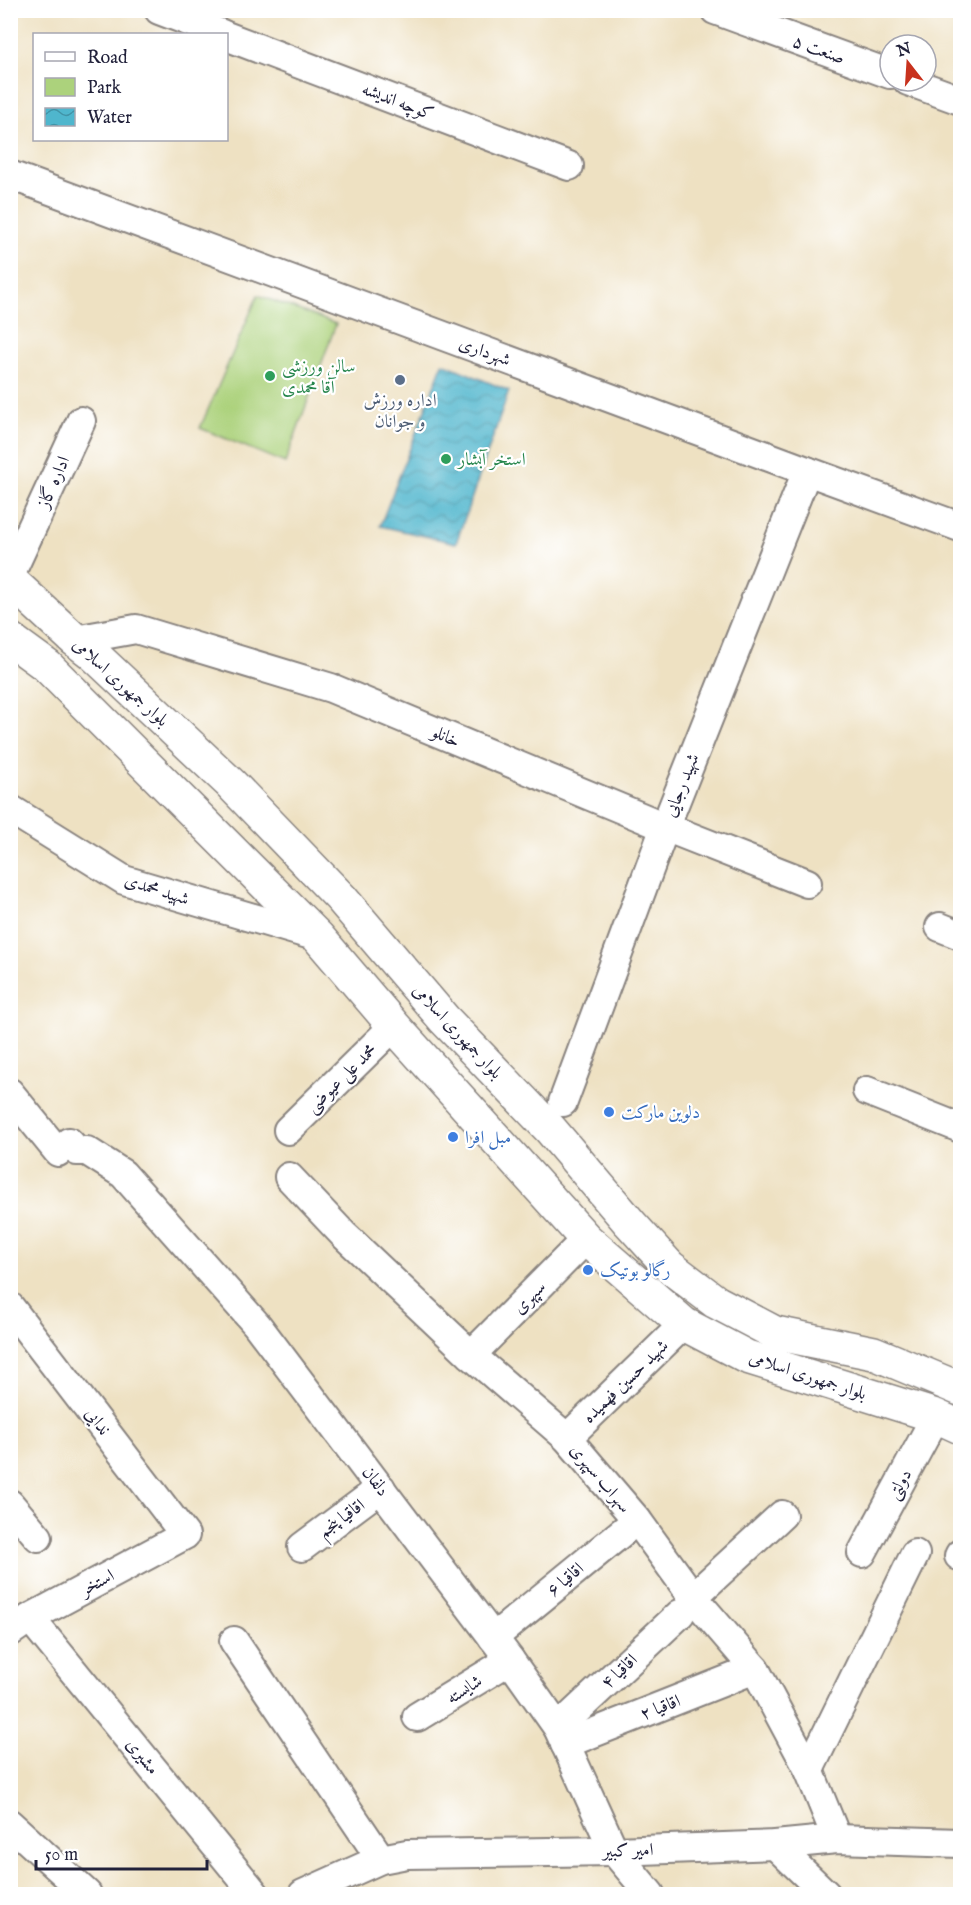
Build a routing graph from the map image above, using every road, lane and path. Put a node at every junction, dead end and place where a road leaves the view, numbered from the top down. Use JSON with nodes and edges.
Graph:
{"nodes":[{"id":1,"x":159,"y":10,"type":"edge"},
{"id":2,"x":715,"y":10,"type":"edge"},
{"id":3,"x":219,"y":33,"type":"edge"},
{"id":4,"x":228,"y":37,"type":"edge"},
{"id":5,"x":878,"y":70,"type":"edge"},
{"id":6,"x":938,"y":92,"type":"edge"},
{"id":7,"x":960,"y":100,"type":"edge"},
{"id":8,"x":569,"y":166,"type":"dead end"},
{"id":9,"x":10,"y":175,"type":"edge"},
{"id":10,"x":81,"y":421,"type":"dead end"},
{"id":11,"x":807,"y":471,"type":"junction"},
{"id":12,"x":960,"y":526,"type":"edge"},
{"id":13,"x":10,"y":578,"type":"edge"},
{"id":14,"x":10,"y":639,"type":"edge"},
{"id":15,"x":75,"y":640,"type":"junction"},
{"id":16,"x":10,"y":809,"type":"edge"},
{"id":17,"x":664,"y":827,"type":"junction"},
{"id":18,"x":807,"y":883,"type":"dead end"},
{"id":19,"x":318,"y":937,"type":"junction"},
{"id":20,"x":444,"y":1019,"type":"junction"},
{"id":21,"x":404,"y":1038,"type":"junction"},
{"id":22,"x":867,"y":1091,"type":"dead end"},
{"id":23,"x":10,"y":1093,"type":"edge"},
{"id":24,"x":563,"y":1102,"type":"dead end"},
{"id":25,"x":960,"y":1128,"type":"edge"},
{"id":26,"x":288,"y":1130,"type":"dead end"},
{"id":27,"x":289,"y":1177,"type":"dead end"},
{"id":28,"x":586,"y":1239,"type":"junction"},
{"id":29,"x":10,"y":1307,"type":"edge"},
{"id":30,"x":684,"y":1324,"type":"junction"},
{"id":31,"x":471,"y":1355,"type":"junction"},
{"id":32,"x":960,"y":1389,"type":"edge"},
{"id":33,"x":948,"y":1422,"type":"edge"},
{"id":34,"x":567,"y":1438,"type":"junction"},
{"id":35,"x":381,"y":1488,"type":"junction"},
{"id":36,"x":10,"y":1504,"type":"edge"},
{"id":37,"x":782,"y":1515,"type":"dead end"},
{"id":38,"x":637,"y":1520,"type":"junction"},
{"id":39,"x":185,"y":1535,"type":"joint"},
{"id":40,"x":38,"y":1537,"type":"dead end"},
{"id":41,"x":302,"y":1547,"type":"dead end"},
{"id":42,"x":862,"y":1553,"type":"dead end"},
{"id":43,"x":915,"y":1554,"type":"dead end"},
{"id":44,"x":686,"y":1605,"type":"junction"},
{"id":45,"x":20,"y":1625,"type":"edge"},
{"id":46,"x":234,"y":1641,"type":"dead end"},
{"id":47,"x":502,"y":1649,"type":"junction"},
{"id":48,"x":754,"y":1669,"type":"junction"},
{"id":49,"x":417,"y":1718,"type":"dead end"},
{"id":50,"x":561,"y":1736,"type":"junction"},
{"id":51,"x":809,"y":1770,"type":"junction"},
{"id":52,"x":10,"y":1824,"type":"edge"},
{"id":53,"x":837,"y":1839,"type":"junction"},
{"id":54,"x":960,"y":1843,"type":"edge"},
{"id":55,"x":775,"y":1845,"type":"junction"},
{"id":56,"x":614,"y":1851,"type":"junction"},
{"id":57,"x":381,"y":1859,"type":"junction"},
{"id":58,"x":87,"y":1894,"type":"edge"},
{"id":59,"x":255,"y":1894,"type":"edge"},
{"id":60,"x":303,"y":1894,"type":"edge"},
{"id":61,"x":650,"y":1894,"type":"edge"},
{"id":62,"x":826,"y":1894,"type":"edge"}],
"edges":[{"from":1,"to":3,"type":"street"},
{"from":2,"to":5,"type":"street","name":"صنعت ۵"},
{"from":4,"to":8,"type":"street","name":"کوچه اندیشه"},
{"from":6,"to":7,"type":"street"},
{"from":9,"to":11,"type":"street","name":"شهرداری"},
{"from":10,"to":13,"type":"street","name":"اداره گاز"},
{"from":11,"to":12,"type":"street","name":"شهرداری"},
{"from":11,"to":17,"type":"street","name":"شهید رجایی"},
{"from":13,"to":15,"type":"main road","name":"بلوار جمهوری اسلامی"},
{"from":14,"to":19,"type":"main road","name":"بلوار جمهوری اسلامی"},
{"from":15,"to":17,"type":"street","name":"خانلو"},
{"from":15,"to":20,"type":"main road","name":"بلوار جمهوری اسلامی"},
{"from":16,"to":19,"type":"street","name":"شهید محمدی"},
{"from":17,"to":18,"type":"street","name":"خانلو"},
{"from":17,"to":24,"type":"street","name":"شهید رجایی"},
{"from":19,"to":21,"type":"main road","name":"بلوار جمهوری اسلامی"},
{"from":20,"to":21,"type":"main road"},
{"from":20,"to":32,"type":"main road","name":"بلوار جمهوری اسلامی"},
{"from":21,"to":26,"type":"street","name":"محمد علی عیوضی"},
{"from":21,"to":28,"type":"main road","name":"بلوار جمهوری اسلامی"},
{"from":22,"to":25,"type":"street"},
{"from":23,"to":35,"type":"street","name":"دلفان"},
{"from":27,"to":31,"type":"street","name":"سهراب سپهری"},
{"from":28,"to":30,"type":"main road","name":"بلوار جمهوری اسلامی"},
{"from":28,"to":31,"type":"street","name":"سپهری"},
{"from":29,"to":39,"type":"street","name":"ندایی"},
{"from":30,"to":33,"type":"main road","name":"بلوار جمهوری اسلامی"},
{"from":30,"to":34,"type":"street","name":"شهید حسین فهمیده"},
{"from":31,"to":34,"type":"street","name":"سهراب سپهری"},
{"from":33,"to":42,"type":"street","name":"دولتی"},
{"from":34,"to":38,"type":"street","name":"سهراب سپهری"},
{"from":35,"to":41,"type":"street","name":"اقاقیا پنجم"},
{"from":35,"to":47,"type":"street","name":"دلفان"},
{"from":36,"to":40,"type":"street"},
{"from":37,"to":44,"type":"street","name":"اقاقیا ۴"},
{"from":38,"to":44,"type":"street","name":"سهراب سپهری"},
{"from":38,"to":47,"type":"street","name":"اقاقیا ۶"},
{"from":39,"to":45,"type":"street","name":"استخر"},
{"from":43,"to":51,"type":"street"},
{"from":44,"to":48,"type":"street","name":"سهراب سپهری"},
{"from":44,"to":50,"type":"street","name":"اقاقیا ۴"},
{"from":45,"to":59,"type":"street","name":"مشیری"},
{"from":46,"to":57,"type":"street"},
{"from":47,"to":49,"type":"street","name":"شایسته"},
{"from":47,"to":50,"type":"street","name":"دلفان"},
{"from":48,"to":50,"type":"street","name":"اقاقیا ۲"},
{"from":48,"to":51,"type":"street","name":"سهراب سپهری"},
{"from":50,"to":56,"type":"street","name":"دلفان"},
{"from":51,"to":53,"type":"street","name":"سهراب سپهری"},
{"from":52,"to":58,"type":"street"},
{"from":53,"to":54,"type":"street","name":"امیر کبیر"},
{"from":53,"to":55,"type":"street","name":"امیر کبیر"},
{"from":55,"to":56,"type":"street","name":"امیر کبیر"},
{"from":55,"to":62,"type":"street"},
{"from":56,"to":57,"type":"street","name":"امیر کبیر"},
{"from":56,"to":61,"type":"street","name":"دلفان"},
{"from":57,"to":60,"type":"street","name":"امیر کبیر"}]}
